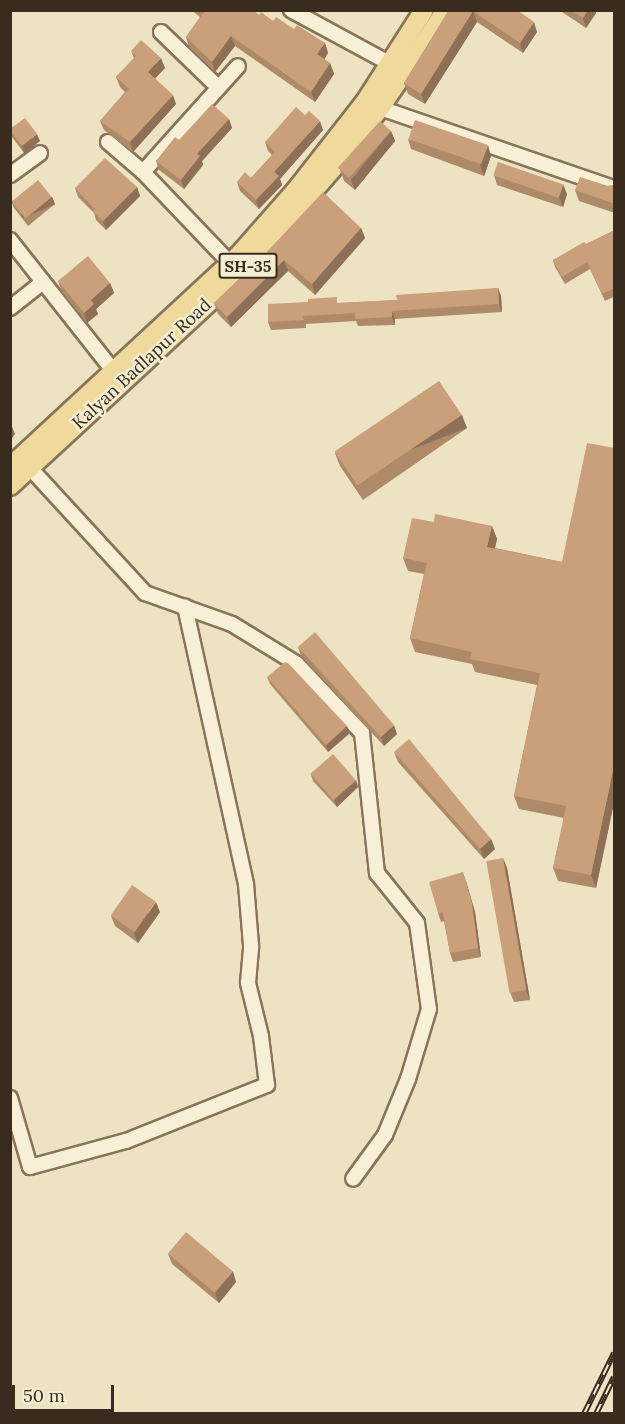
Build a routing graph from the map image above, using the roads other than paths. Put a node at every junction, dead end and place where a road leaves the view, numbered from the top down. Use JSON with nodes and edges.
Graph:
{"nodes":[{"id":1,"x":291,"y":10,"type":"edge"},
{"id":2,"x":424,"y":10,"type":"edge"},
{"id":3,"x":446,"y":10,"type":"edge"},
{"id":4,"x":161,"y":32,"type":"dead end"},
{"id":5,"x":389,"y":63,"type":"junction"},
{"id":6,"x":238,"y":66,"type":"dead end"},
{"id":7,"x":218,"y":87,"type":"junction"},
{"id":8,"x":380,"y":108,"type":"junction"},
{"id":9,"x":108,"y":142,"type":"dead end"},
{"id":10,"x":40,"y":153,"type":"dead end"},
{"id":11,"x":144,"y":172,"type":"junction"},
{"id":12,"x":10,"y":175,"type":"edge"},
{"id":13,"x":615,"y":188,"type":"edge"},
{"id":14,"x":10,"y":240,"type":"edge"},
{"id":15,"x":230,"y":263,"type":"junction"},
{"id":16,"x":43,"y":282,"type":"junction"},
{"id":17,"x":10,"y":308,"type":"edge"},
{"id":18,"x":118,"y":377,"type":"junction"},
{"id":19,"x":10,"y":467,"type":"edge"},
{"id":20,"x":30,"y":468,"type":"junction"},
{"id":21,"x":10,"y":486,"type":"edge"},
{"id":22,"x":185,"y":607,"type":"junction"},
{"id":23,"x":10,"y":1098,"type":"edge"},
{"id":24,"x":353,"y":1179,"type":"dead end"}],
"edges":[{"from":1,"to":5,"type":"street"},
{"from":2,"to":5,"type":"main road","name":"Kalyan Badlapur Road","number":"SH-35"},
{"from":3,"to":8,"type":"main road","name":"Kalyan Badlapur Road","number":"SH-35"},
{"from":4,"to":7,"type":"street"},
{"from":5,"to":15,"type":"main road","name":"Kalyan Badlapur Road","number":"SH-35"},
{"from":6,"to":7,"type":"street"},
{"from":7,"to":11,"type":"street"},
{"from":8,"to":13,"type":"street"},
{"from":8,"to":18,"type":"main road","name":"Kalyan Badlapur Road","number":"SH-35"},
{"from":9,"to":11,"type":"street"},
{"from":10,"to":12,"type":"street"},
{"from":11,"to":15,"type":"street"},
{"from":14,"to":16,"type":"street"},
{"from":15,"to":18,"type":"main road","name":"Kalyan Badlapur Road","number":"SH-35"},
{"from":16,"to":17,"type":"street"},
{"from":16,"to":18,"type":"street"},
{"from":18,"to":19,"type":"main road","name":"Kalyan Badlapur Road","number":"SH-35"},
{"from":18,"to":20,"type":"main road","name":"Kalyan Badlapur Road","number":"SH-35"},
{"from":20,"to":21,"type":"main road","name":"Kalyan Badlapur Road","number":"SH-35"},
{"from":20,"to":22,"type":"street"},
{"from":22,"to":23,"type":"street"},
{"from":22,"to":24,"type":"street"}]}
